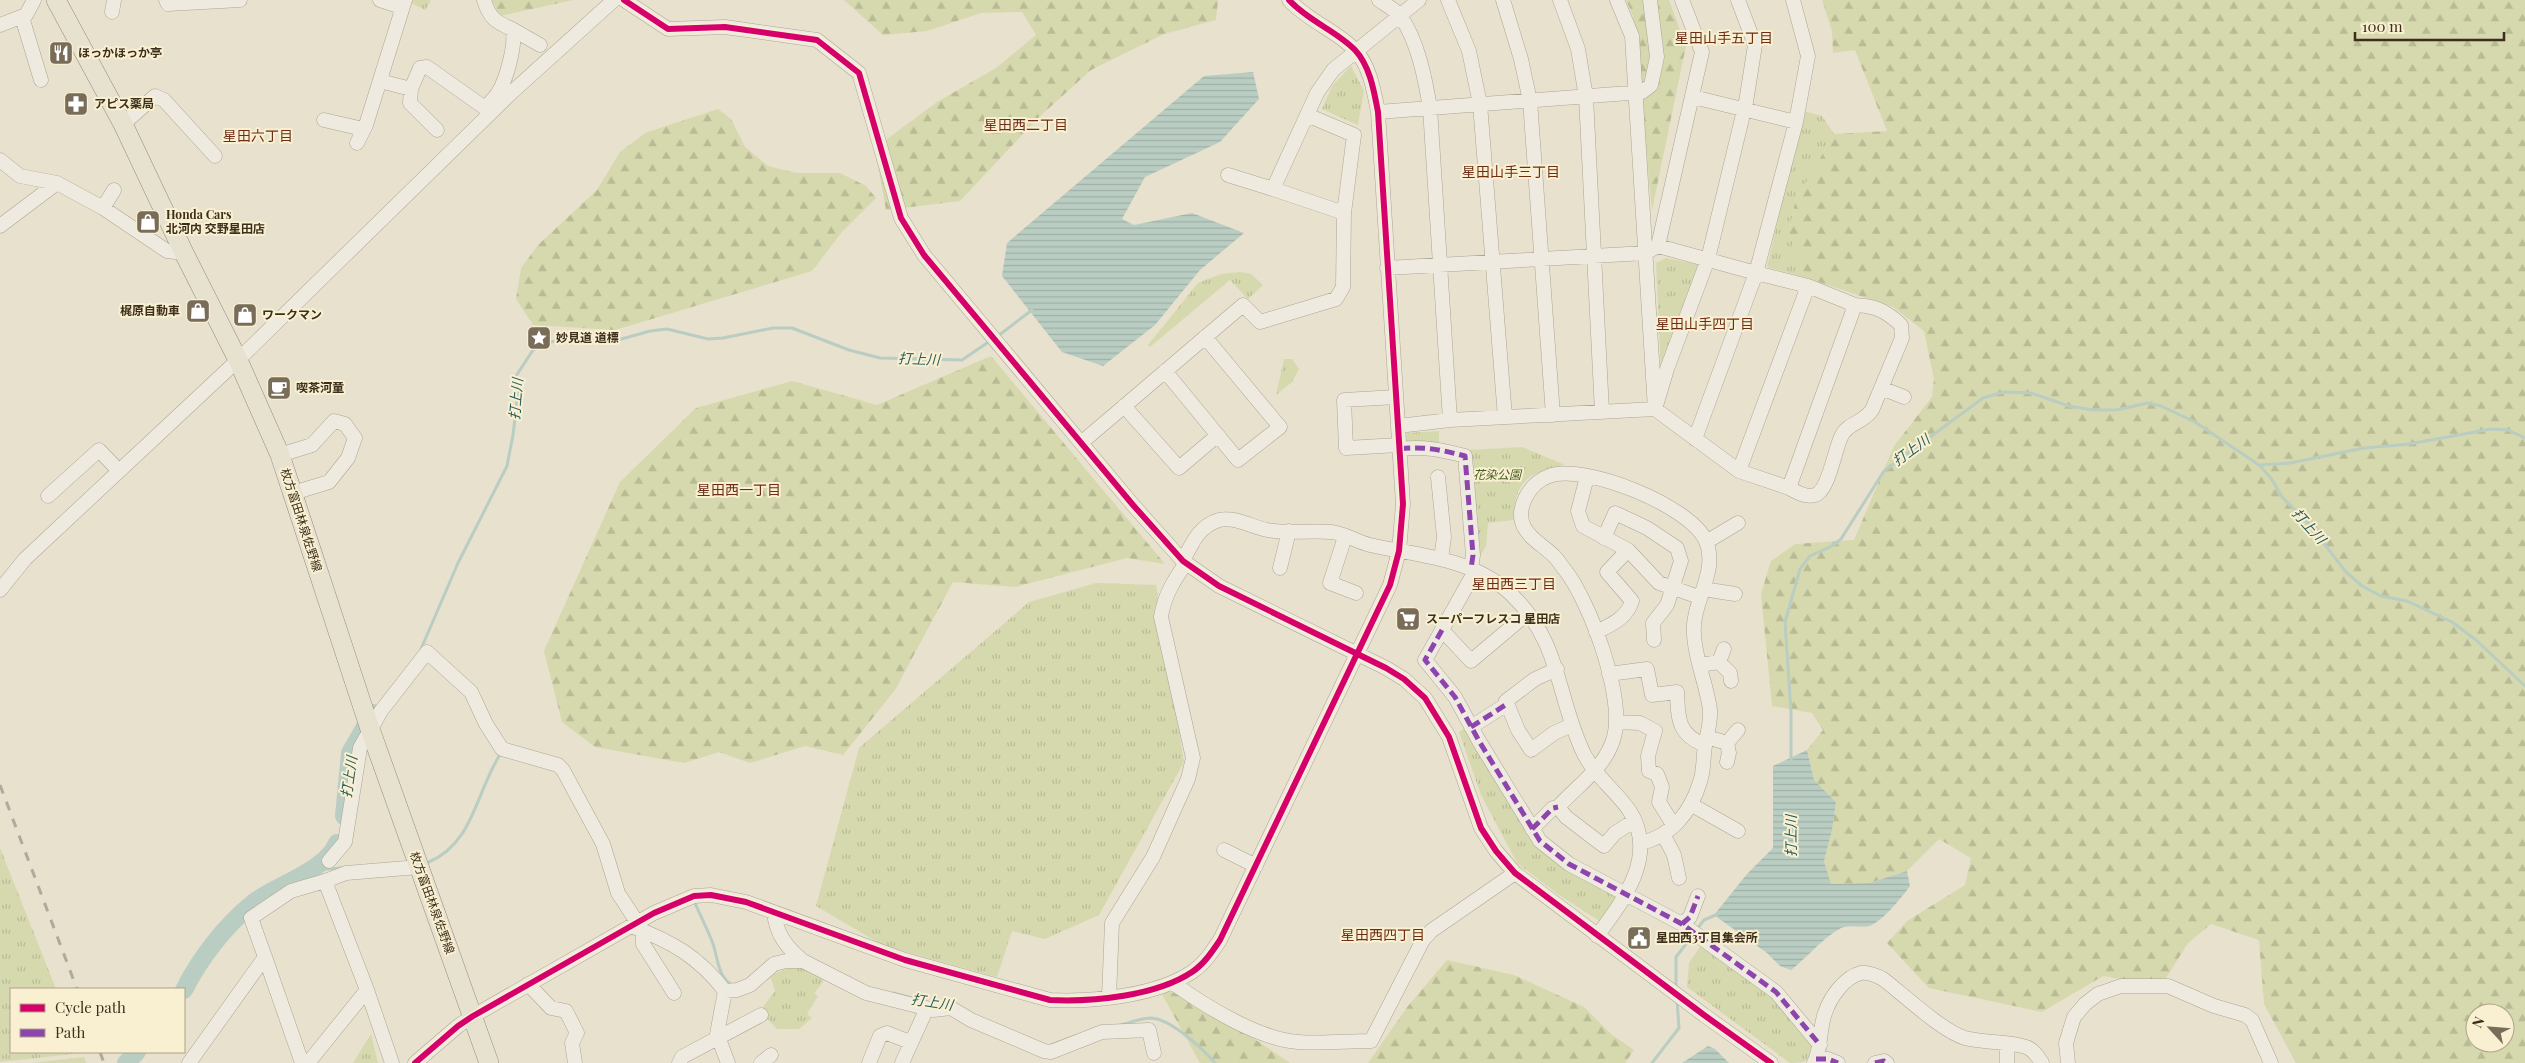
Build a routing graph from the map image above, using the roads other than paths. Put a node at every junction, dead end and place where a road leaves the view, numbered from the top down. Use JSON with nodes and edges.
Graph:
{"nodes":[{"id":1,"x":34,"y":0,"type":"edge"},
{"id":2,"x":56,"y":0,"type":"edge"},
{"id":3,"x":166,"y":0,"type":"edge"},
{"id":4,"x":240,"y":0,"type":"edge"},
{"id":5,"x":380,"y":0,"type":"edge"},
{"id":6,"x":484,"y":0,"type":"edge"},
{"id":7,"x":614,"y":0,"type":"edge"},
{"id":8,"x":624,"y":0,"type":"edge"},
{"id":9,"x":1379,"y":0,"type":"edge"},
{"id":10,"x":1419,"y":0,"type":"edge"},
{"id":11,"x":1448,"y":0,"type":"edge"},
{"id":12,"x":1503,"y":0,"type":"edge"},
{"id":13,"x":1560,"y":0,"type":"edge"},
{"id":14,"x":1617,"y":0,"type":"edge"},
{"id":15,"x":1650,"y":0,"type":"edge"},
{"id":16,"x":1682,"y":0,"type":"edge"},
{"id":17,"x":1738,"y":0,"type":"edge"},
{"id":18,"x":1793,"y":0,"type":"edge"},
{"id":19,"x":1295,"y":2,"type":"edge"},
{"id":20,"x":403,"y":4,"type":"edge"},
{"id":21,"x":0,"y":9,"type":"edge"},
{"id":22,"x":1400,"y":16,"type":"junction"},
{"id":23,"x":10,"y":21,"type":"edge"},
{"id":24,"x":512,"y":29,"type":"junction"},
{"id":25,"x":540,"y":45,"type":"dead end"},
{"id":26,"x":1355,"y":50,"type":"junction"},
{"id":27,"x":41,"y":80,"type":"dead end"},
{"id":28,"x":380,"y":81,"type":"junction"},
{"id":29,"x":412,"y":89,"type":"junction"},
{"id":30,"x":1635,"y":93,"type":"junction"},
{"id":31,"x":1586,"y":96,"type":"junction"},
{"id":32,"x":1693,"y":97,"type":"junction"},
{"id":33,"x":1530,"y":101,"type":"junction"},
{"id":34,"x":1480,"y":104,"type":"junction"},
{"id":35,"x":1430,"y":108,"type":"junction"},
{"id":36,"x":1744,"y":109,"type":"junction"},
{"id":37,"x":488,"y":111,"type":"junction"},
{"id":38,"x":1378,"y":112,"type":"junction"},
{"id":39,"x":1307,"y":115,"type":"junction"},
{"id":40,"x":324,"y":120,"type":"dead end"},
{"id":41,"x":1796,"y":122,"type":"junction"},
{"id":42,"x":123,"y":124,"type":"junction"},
{"id":43,"x":363,"y":129,"type":"junction"},
{"id":44,"x":437,"y":130,"type":"dead end"},
{"id":45,"x":357,"y":143,"type":"dead end"},
{"id":46,"x":215,"y":156,"type":"dead end"},
{"id":47,"x":0,"y":160,"type":"edge"},
{"id":48,"x":1228,"y":175,"type":"dead end"},
{"id":49,"x":57,"y":183,"type":"junction"},
{"id":50,"x":1273,"y":189,"type":"junction"},
{"id":51,"x":114,"y":190,"type":"dead end"},
{"id":52,"x":103,"y":208,"type":"junction"},
{"id":53,"x":1344,"y":213,"type":"junction"},
{"id":54,"x":0,"y":226,"type":"edge"},
{"id":55,"x":1658,"y":246,"type":"junction"},
{"id":56,"x":184,"y":253,"type":"junction"},
{"id":57,"x":1645,"y":253,"type":"junction"},
{"id":58,"x":1594,"y":255,"type":"junction"},
{"id":59,"x":1708,"y":258,"type":"junction"},
{"id":60,"x":1540,"y":259,"type":"junction"},
{"id":61,"x":1493,"y":262,"type":"junction"},
{"id":62,"x":1440,"y":265,"type":"junction"},
{"id":63,"x":1387,"y":268,"type":"junction"},
{"id":64,"x":1756,"y":273,"type":"junction"},
{"id":65,"x":1808,"y":286,"type":"junction"},
{"id":66,"x":1855,"y":305,"type":"junction"},
{"id":67,"x":1205,"y":337,"type":"junction"},
{"id":68,"x":238,"y":360,"type":"junction"},
{"id":69,"x":1165,"y":371,"type":"junction"},
{"id":70,"x":1881,"y":388,"type":"junction"},
{"id":71,"x":1396,"y":397,"type":"junction"},
{"id":72,"x":1904,"y":397,"type":"dead end"},
{"id":73,"x":1124,"y":406,"type":"junction"},
{"id":74,"x":1654,"y":409,"type":"junction"},
{"id":75,"x":1602,"y":412,"type":"junction"},
{"id":76,"x":1552,"y":415,"type":"junction"},
{"id":77,"x":1505,"y":417,"type":"junction"},
{"id":78,"x":1450,"y":420,"type":"junction"},
{"id":79,"x":1398,"y":426,"type":"junction"},
{"id":80,"x":1218,"y":435,"type":"junction"},
{"id":81,"x":1695,"y":439,"type":"junction"},
{"id":82,"x":1081,"y":442,"type":"junction"},
{"id":83,"x":1400,"y":447,"type":"junction"},
{"id":84,"x":280,"y":455,"type":"junction"},
{"id":85,"x":119,"y":471,"type":"junction"},
{"id":86,"x":1739,"y":471,"type":"junction"},
{"id":87,"x":1438,"y":477,"type":"dead end"},
{"id":88,"x":1587,"y":477,"type":"junction"},
{"id":89,"x":1789,"y":488,"type":"junction"},
{"id":90,"x":292,"y":493,"type":"junction"},
{"id":91,"x":48,"y":496,"type":"dead end"},
{"id":92,"x":1738,"y":523,"type":"dead end"},
{"id":93,"x":1289,"y":531,"type":"junction"},
{"id":94,"x":1345,"y":537,"type":"junction"},
{"id":95,"x":1604,"y":538,"type":"junction"},
{"id":96,"x":1706,"y":542,"type":"junction"},
{"id":97,"x":1628,"y":550,"type":"junction"},
{"id":98,"x":1399,"y":552,"type":"junction"},
{"id":99,"x":1441,"y":559,"type":"junction"},
{"id":100,"x":1184,"y":562,"type":"junction"},
{"id":101,"x":1280,"y":568,"type":"dead end"},
{"id":102,"x":1473,"y":570,"type":"junction"},
{"id":103,"x":1672,"y":589,"type":"junction"},
{"id":104,"x":0,"y":590,"type":"edge"},
{"id":105,"x":1356,"y":592,"type":"dead end"},
{"id":106,"x":1701,"y":593,"type":"junction"},
{"id":107,"x":1735,"y":594,"type":"dead end"},
{"id":108,"x":1528,"y":613,"type":"junction"},
{"id":109,"x":1442,"y":630,"type":"junction"},
{"id":110,"x":1596,"y":632,"type":"junction"},
{"id":111,"x":1654,"y":640,"type":"dead end"},
{"id":112,"x":1359,"y":654,"type":"junction"},
{"id":113,"x":1700,"y":666,"type":"junction"},
{"id":114,"x":1557,"y":669,"type":"junction"},
{"id":115,"x":1609,"y":674,"type":"junction"},
{"id":116,"x":1731,"y":681,"type":"dead end"},
{"id":117,"x":1507,"y":704,"type":"junction"},
{"id":118,"x":1616,"y":722,"type":"junction"},
{"id":119,"x":1572,"y":726,"type":"junction"},
{"id":120,"x":1471,"y":727,"type":"junction"},
{"id":121,"x":370,"y":729,"type":"junction"},
{"id":122,"x":1738,"y":730,"type":"dead end"},
{"id":123,"x":1706,"y":741,"type":"junction"},
{"id":124,"x":1727,"y":743,"type":"junction"},
{"id":125,"x":1727,"y":762,"type":"dead end"},
{"id":126,"x":1595,"y":771,"type":"junction"},
{"id":127,"x":1692,"y":805,"type":"junction"},
{"id":128,"x":1558,"y":807,"type":"junction"},
{"id":129,"x":1634,"y":821,"type":"junction"},
{"id":130,"x":1532,"y":829,"type":"junction"},
{"id":131,"x":1668,"y":830,"type":"junction"},
{"id":132,"x":1738,"y":831,"type":"dead end"},
{"id":133,"x":1640,"y":843,"type":"junction"},
{"id":134,"x":1224,"y":850,"type":"dead end"},
{"id":135,"x":329,"y":861,"type":"dead end"},
{"id":136,"x":1256,"y":866,"type":"junction"},
{"id":137,"x":419,"y":867,"type":"junction"},
{"id":138,"x":1515,"y":873,"type":"junction"},
{"id":139,"x":1679,"y":878,"type":"dead end"},
{"id":140,"x":325,"y":881,"type":"junction"},
{"id":141,"x":1626,"y":896,"type":"junction"},
{"id":142,"x":1698,"y":896,"type":"dead end"},
{"id":143,"x":774,"y":912,"type":"junction"},
{"id":144,"x":1682,"y":924,"type":"junction"},
{"id":145,"x":637,"y":926,"type":"junction"},
{"id":146,"x":1597,"y":936,"type":"junction"},
{"id":147,"x":265,"y":957,"type":"junction"},
{"id":148,"x":803,"y":961,"type":"junction"},
{"id":149,"x":1173,"y":983,"type":"junction"},
{"id":150,"x":528,"y":984,"type":"junction"},
{"id":151,"x":367,"y":990,"type":"junction"},
{"id":152,"x":725,"y":991,"type":"junction"},
{"id":153,"x":674,"y":994,"type":"dead end"},
{"id":154,"x":1109,"y":997,"type":"junction"},
{"id":155,"x":927,"y":1008,"type":"junction"},
{"id":156,"x":761,"y":1015,"type":"dead end"},
{"id":157,"x":473,"y":1016,"type":"junction"},
{"id":158,"x":718,"y":1038,"type":"junction"},
{"id":159,"x":910,"y":1042,"type":"junction"},
{"id":160,"x":2007,"y":1044,"type":"junction"},
{"id":161,"x":1154,"y":1053,"type":"dead end"},
{"id":162,"x":1816,"y":1056,"type":"edge"},
{"id":163,"x":428,"y":1058,"type":"edge"},
{"id":164,"x":189,"y":1063,"type":"edge"},
{"id":165,"x":302,"y":1063,"type":"edge"},
{"id":166,"x":308,"y":1063,"type":"edge"},
{"id":167,"x":392,"y":1063,"type":"edge"},
{"id":168,"x":415,"y":1063,"type":"edge"},
{"id":169,"x":489,"y":1063,"type":"edge"},
{"id":170,"x":575,"y":1063,"type":"edge"},
{"id":171,"x":679,"y":1063,"type":"edge"},
{"id":172,"x":728,"y":1063,"type":"edge"},
{"id":173,"x":868,"y":1063,"type":"edge"},
{"id":174,"x":902,"y":1063,"type":"edge"},
{"id":175,"x":1771,"y":1063,"type":"edge"},
{"id":176,"x":1838,"y":1063,"type":"edge"},
{"id":177,"x":1875,"y":1063,"type":"edge"},
{"id":178,"x":1887,"y":1063,"type":"edge"},
{"id":179,"x":2007,"y":1063,"type":"edge"},
{"id":180,"x":2042,"y":1063,"type":"edge"},
{"id":181,"x":2068,"y":1063,"type":"edge"},
{"id":182,"x":2271,"y":1063,"type":"edge"}],
"edges":[{"from":1,"to":23,"type":"street"},
{"from":2,"to":42,"type":"main road","name":"枚方富田林泉佐野線"},
{"from":3,"to":4,"type":"street"},
{"from":5,"to":20,"type":"street"},
{"from":6,"to":24,"type":"street"},
{"from":7,"to":37,"type":"street"},
{"from":8,"to":82,"type":"street"},
{"from":9,"to":22,"type":"street"},
{"from":10,"to":22,"type":"street"},
{"from":11,"to":34,"type":"street"},
{"from":12,"to":33,"type":"street"},
{"from":13,"to":31,"type":"street"},
{"from":14,"to":30,"type":"street"},
{"from":15,"to":30,"type":"street"},
{"from":16,"to":32,"type":"street"},
{"from":17,"to":36,"type":"street"},
{"from":18,"to":41,"type":"street"},
{"from":19,"to":26,"type":"street"},
{"from":20,"to":28,"type":"street"},
{"from":21,"to":23,"type":"street"},
{"from":22,"to":26,"type":"street"},
{"from":22,"to":35,"type":"street"},
{"from":23,"to":27,"type":"street"},
{"from":24,"to":25,"type":"street"},
{"from":24,"to":37,"type":"street"},
{"from":26,"to":38,"type":"street"},
{"from":26,"to":39,"type":"street"},
{"from":28,"to":29,"type":"street"},
{"from":28,"to":43,"type":"street"},
{"from":29,"to":37,"type":"street"},
{"from":29,"to":44,"type":"street"},
{"from":30,"to":31,"type":"street"},
{"from":30,"to":57,"type":"street"},
{"from":31,"to":33,"type":"street"},
{"from":31,"to":58,"type":"street"},
{"from":32,"to":36,"type":"street"},
{"from":32,"to":55,"type":"street"},
{"from":33,"to":34,"type":"street"},
{"from":33,"to":60,"type":"street"},
{"from":34,"to":35,"type":"street"},
{"from":34,"to":61,"type":"street"},
{"from":35,"to":38,"type":"street"},
{"from":35,"to":62,"type":"street"},
{"from":36,"to":41,"type":"street"},
{"from":36,"to":59,"type":"street"},
{"from":37,"to":68,"type":"street"},
{"from":38,"to":63,"type":"street"},
{"from":39,"to":50,"type":"street"},
{"from":39,"to":53,"type":"street"},
{"from":40,"to":43,"type":"street"},
{"from":41,"to":64,"type":"street"},
{"from":42,"to":46,"type":"street"},
{"from":42,"to":56,"type":"main road","name":"枚方富田林泉佐野線"},
{"from":43,"to":45,"type":"street"},
{"from":47,"to":49,"type":"street"},
{"from":48,"to":50,"type":"street"},
{"from":49,"to":52,"type":"street"},
{"from":49,"to":54,"type":"street"},
{"from":50,"to":53,"type":"street"},
{"from":51,"to":52,"type":"street"},
{"from":52,"to":56,"type":"street"},
{"from":53,"to":67,"type":"street"},
{"from":55,"to":57,"type":"street"},
{"from":55,"to":59,"type":"street"},
{"from":56,"to":68,"type":"main road","name":"枚方富田林泉佐野線"},
{"from":57,"to":58,"type":"street"},
{"from":57,"to":74,"type":"street"},
{"from":58,"to":60,"type":"street"},
{"from":58,"to":75,"type":"street"},
{"from":59,"to":64,"type":"street"},
{"from":59,"to":74,"type":"street"},
{"from":60,"to":61,"type":"street"},
{"from":60,"to":76,"type":"street"},
{"from":61,"to":62,"type":"street"},
{"from":61,"to":77,"type":"street"},
{"from":62,"to":63,"type":"street"},
{"from":62,"to":78,"type":"street"},
{"from":63,"to":71,"type":"street"},
{"from":64,"to":65,"type":"street"},
{"from":64,"to":81,"type":"street"},
{"from":65,"to":66,"type":"street"},
{"from":65,"to":86,"type":"street"},
{"from":66,"to":70,"type":"street"},
{"from":66,"to":89,"type":"street"},
{"from":67,"to":69,"type":"street"},
{"from":67,"to":80,"type":"street"},
{"from":68,"to":84,"type":"main road","name":"枚方富田林泉佐野線"},
{"from":68,"to":85,"type":"street"},
{"from":69,"to":73,"type":"street"},
{"from":69,"to":80,"type":"street"},
{"from":70,"to":72,"type":"street"},
{"from":70,"to":89,"type":"street"},
{"from":71,"to":79,"type":"street"},
{"from":71,"to":83,"type":"street"},
{"from":73,"to":80,"type":"street"},
{"from":73,"to":82,"type":"street"},
{"from":74,"to":75,"type":"street"},
{"from":74,"to":81,"type":"street"},
{"from":75,"to":76,"type":"street"},
{"from":76,"to":77,"type":"street"},
{"from":77,"to":78,"type":"street"},
{"from":78,"to":79,"type":"street"},
{"from":79,"to":83,"type":"street"},
{"from":81,"to":86,"type":"street"},
{"from":82,"to":100,"type":"street"},
{"from":83,"to":98,"type":"street"},
{"from":83,"to":102,"type":"street"},
{"from":84,"to":90,"type":"main road","name":"枚方富田林泉佐野線"},
{"from":84,"to":90,"type":"street"},
{"from":85,"to":91,"type":"street"},
{"from":85,"to":104,"type":"street"},
{"from":86,"to":89,"type":"street"},
{"from":87,"to":99,"type":"street"},
{"from":88,"to":95,"type":"street"},
{"from":88,"to":96,"type":"street"},
{"from":88,"to":110,"type":"street"},
{"from":90,"to":121,"type":"main road","name":"枚方富田林泉佐野線"},
{"from":92,"to":96,"type":"street"},
{"from":93,"to":94,"type":"street"},
{"from":93,"to":100,"type":"street"},
{"from":93,"to":101,"type":"street"},
{"from":94,"to":98,"type":"street"},
{"from":94,"to":105,"type":"street"},
{"from":95,"to":97,"type":"street"},
{"from":95,"to":103,"type":"street"},
{"from":96,"to":106,"type":"street"},
{"from":97,"to":103,"type":"street"},
{"from":97,"to":110,"type":"street"},
{"from":98,"to":99,"type":"street"},
{"from":98,"to":112,"type":"street"},
{"from":99,"to":102,"type":"street"},
{"from":100,"to":112,"type":"street"},
{"from":100,"to":154,"type":"street"},
{"from":102,"to":108,"type":"street"},
{"from":102,"to":109,"type":"street"},
{"from":103,"to":106,"type":"street"},
{"from":103,"to":111,"type":"street"},
{"from":106,"to":107,"type":"street"},
{"from":106,"to":113,"type":"street"},
{"from":108,"to":109,"type":"street"},
{"from":108,"to":114,"type":"street"},
{"from":109,"to":120,"type":"street"},
{"from":110,"to":115,"type":"street"},
{"from":112,"to":136,"type":"street"},
{"from":112,"to":138,"type":"street"},
{"from":113,"to":116,"type":"street"},
{"from":113,"to":123,"type":"street"},
{"from":114,"to":117,"type":"street"},
{"from":114,"to":119,"type":"street"},
{"from":115,"to":118,"type":"street"},
{"from":115,"to":123,"type":"street"},
{"from":117,"to":119,"type":"street"},
{"from":117,"to":120,"type":"street"},
{"from":118,"to":126,"type":"street"},
{"from":118,"to":131,"type":"street"},
{"from":119,"to":126,"type":"street"},
{"from":120,"to":130,"type":"street"},
{"from":121,"to":135,"type":"street"},
{"from":121,"to":137,"type":"main road","name":"枚方富田林泉佐野線"},
{"from":121,"to":145,"type":"street"},
{"from":122,"to":124,"type":"street"},
{"from":123,"to":124,"type":"street"},
{"from":123,"to":127,"type":"street"},
{"from":124,"to":125,"type":"street"},
{"from":126,"to":128,"type":"street"},
{"from":126,"to":129,"type":"street"},
{"from":127,"to":131,"type":"street"},
{"from":127,"to":132,"type":"street"},
{"from":128,"to":129,"type":"street"},
{"from":128,"to":130,"type":"street"},
{"from":129,"to":133,"type":"street"},
{"from":130,"to":141,"type":"street"},
{"from":131,"to":133,"type":"street"},
{"from":131,"to":139,"type":"street"},
{"from":133,"to":141,"type":"street"},
{"from":134,"to":136,"type":"street"},
{"from":136,"to":149,"type":"street"},
{"from":137,"to":140,"type":"street"},
{"from":137,"to":157,"type":"main road","name":"枚方富田林泉佐野線"},
{"from":138,"to":146,"type":"street"},
{"from":138,"to":149,"type":"street"},
{"from":140,"to":147,"type":"street"},
{"from":140,"to":151,"type":"street"},
{"from":141,"to":144,"type":"street"},
{"from":141,"to":146,"type":"street"},
{"from":142,"to":144,"type":"street"},
{"from":143,"to":145,"type":"street"},
{"from":143,"to":148,"type":"street"},
{"from":143,"to":154,"type":"street"},
{"from":144,"to":162,"type":"street"},
{"from":145,"to":150,"type":"street"},
{"from":145,"to":152,"type":"street"},
{"from":145,"to":153,"type":"street"},
{"from":146,"to":175,"type":"street"},
{"from":147,"to":164,"type":"street"},
{"from":147,"to":165,"type":"street"},
{"from":148,"to":152,"type":"street"},
{"from":148,"to":155,"type":"street"},
{"from":149,"to":154,"type":"street"},
{"from":150,"to":157,"type":"street"},
{"from":150,"to":170,"type":"street"},
{"from":151,"to":166,"type":"street"},
{"from":151,"to":167,"type":"street"},
{"from":152,"to":158,"type":"street"},
{"from":155,"to":159,"type":"street"},
{"from":155,"to":161,"type":"street"},
{"from":156,"to":158,"type":"street"},
{"from":157,"to":163,"type":"street"},
{"from":157,"to":169,"type":"main road","name":"枚方富田林泉佐野線"},
{"from":158,"to":171,"type":"street"},
{"from":158,"to":172,"type":"street"},
{"from":159,"to":173,"type":"street"},
{"from":159,"to":174,"type":"street"},
{"from":160,"to":162,"type":"street"},
{"from":160,"to":179,"type":"street"},
{"from":160,"to":180,"type":"street"},
{"from":162,"to":176,"type":"street"},
{"from":163,"to":168,"type":"street"},
{"from":177,"to":178,"type":"street"},
{"from":181,"to":182,"type":"street"}]}
